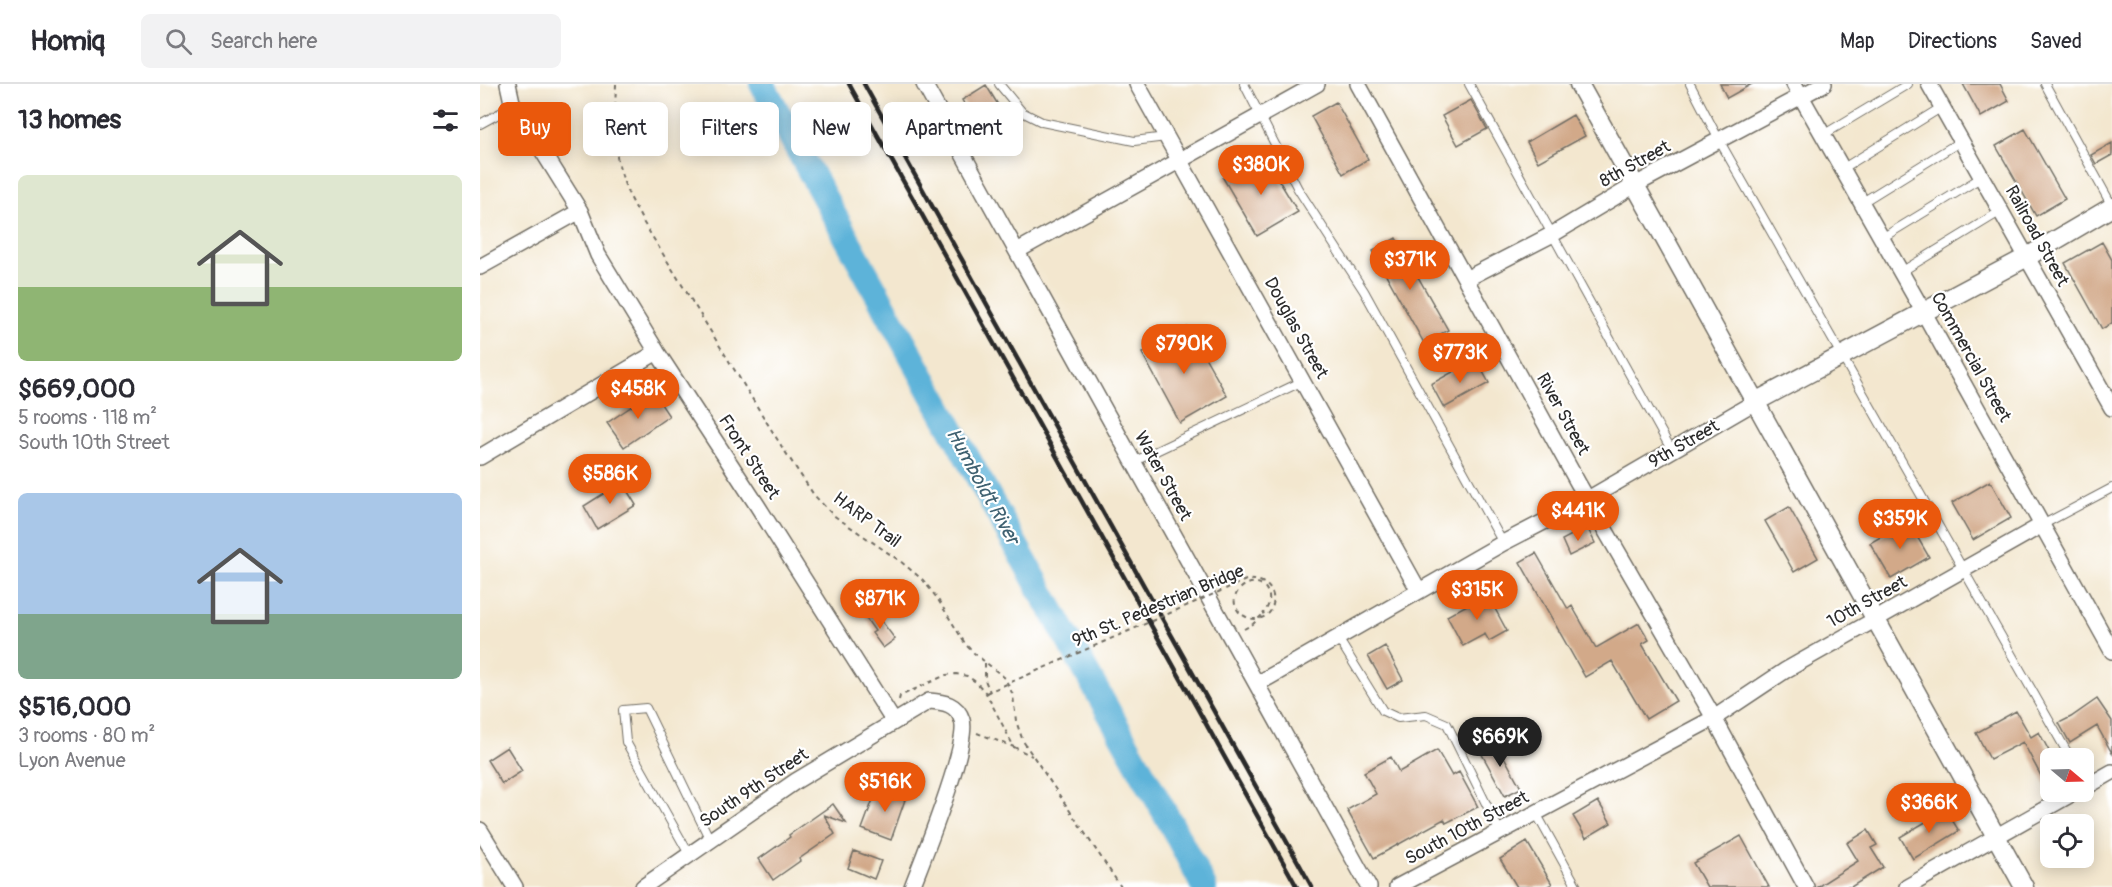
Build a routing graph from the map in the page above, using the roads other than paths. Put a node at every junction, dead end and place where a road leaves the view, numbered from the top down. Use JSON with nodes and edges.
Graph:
{"nodes":[{"id":1,"x":508,"y":84,"type":"edge"},
{"id":2,"x":924,"y":84,"type":"edge"},
{"id":3,"x":999,"y":84,"type":"edge"},
{"id":4,"x":1137,"y":84,"type":"edge"},
{"id":5,"x":1244,"y":84,"type":"edge"},
{"id":6,"x":1317,"y":84,"type":"edge"},
{"id":7,"x":1358,"y":84,"type":"edge"},
{"id":8,"x":1469,"y":84,"type":"edge"},
{"id":9,"x":1579,"y":84,"type":"edge"},
{"id":10,"x":1690,"y":84,"type":"edge"},
{"id":11,"x":1824,"y":84,"type":"edge"},
{"id":12,"x":1908,"y":84,"type":"edge"},
{"id":13,"x":1929,"y":84,"type":"edge"},
{"id":14,"x":2045,"y":84,"type":"edge"},
{"id":15,"x":1797,"y":90,"type":"edge"},
{"id":16,"x":512,"y":102,"type":"edge"},
{"id":17,"x":1942,"y":107,"type":"junction"},
{"id":18,"x":498,"y":114,"type":"edge"},
{"id":19,"x":1262,"y":115,"type":"junction"},
{"id":20,"x":480,"y":124,"type":"edge"},
{"id":21,"x":1822,"y":135,"type":"junction"},
{"id":22,"x":1166,"y":137,"type":"junction"},
{"id":23,"x":1719,"y":140,"type":"junction"},
{"id":24,"x":1961,"y":141,"type":"junction"},
{"id":25,"x":546,"y":156,"type":"edge"},
{"id":26,"x":1180,"y":160,"type":"junction"},
{"id":27,"x":1842,"y":169,"type":"junction"},
{"id":28,"x":1982,"y":177,"type":"junction"},
{"id":29,"x":1635,"y":185,"type":"junction"},
{"id":30,"x":1861,"y":203,"type":"junction"},
{"id":31,"x":2112,"y":206,"type":"edge"},
{"id":32,"x":580,"y":211,"type":"junction"},
{"id":33,"x":2001,"y":211,"type":"junction"},
{"id":34,"x":1553,"y":234,"type":"junction"},
{"id":35,"x":1881,"y":238,"type":"junction"},
{"id":36,"x":1017,"y":250,"type":"junction"},
{"id":37,"x":2027,"y":256,"type":"junction"},
{"id":38,"x":480,"y":267,"type":"edge"},
{"id":39,"x":1901,"y":273,"type":"junction"},
{"id":40,"x":1466,"y":279,"type":"junction"},
{"id":41,"x":1923,"y":311,"type":"junction"},
{"id":42,"x":657,"y":352,"type":"junction"},
{"id":43,"x":1841,"y":355,"type":"junction"},
{"id":44,"x":1303,"y":381,"type":"junction"},
{"id":45,"x":1755,"y":402,"type":"junction"},
{"id":46,"x":2112,"y":408,"type":"edge"},
{"id":47,"x":1672,"y":451,"type":"junction"},
{"id":48,"x":480,"y":457,"type":"edge"},
{"id":49,"x":1133,"y":462,"type":"junction"},
{"id":50,"x":2112,"y":488,"type":"edge"},
{"id":51,"x":1588,"y":499,"type":"junction"},
{"id":52,"x":2042,"y":525,"type":"junction"},
{"id":53,"x":1503,"y":543,"type":"junction"},
{"id":54,"x":1965,"y":569,"type":"junction"},
{"id":55,"x":1419,"y":591,"type":"junction"},
{"id":56,"x":1876,"y":620,"type":"junction"},
{"id":57,"x":1338,"y":638,"type":"junction"},
{"id":58,"x":2112,"y":651,"type":"edge"},
{"id":59,"x":1257,"y":684,"type":"junction"},
{"id":60,"x":1714,"y":718,"type":"junction"},
{"id":61,"x":894,"y":722,"type":"junction"},
{"id":62,"x":2065,"y":748,"type":"edge"},
{"id":63,"x":2112,"y":772,"type":"edge"},
{"id":64,"x":2094,"y":781,"type":"edge"},
{"id":65,"x":2056,"y":802,"type":"edge"},
{"id":66,"x":1536,"y":813,"type":"junction"},
{"id":67,"x":480,"y":830,"type":"edge"},
{"id":68,"x":1500,"y":832,"type":"junction"},
{"id":69,"x":1996,"y":836,"type":"junction"},
{"id":70,"x":710,"y":840,"type":"junction"},
{"id":71,"x":690,"y":854,"type":"junction"},
{"id":72,"x":515,"y":887,"type":"edge"},
{"id":73,"x":643,"y":887,"type":"edge"},
{"id":74,"x":912,"y":887,"type":"edge"},
{"id":75,"x":1369,"y":887,"type":"edge"},
{"id":76,"x":1397,"y":887,"type":"edge"},
{"id":77,"x":1577,"y":887,"type":"edge"},
{"id":78,"x":1806,"y":887,"type":"edge"},
{"id":79,"x":1906,"y":887,"type":"edge"},
{"id":80,"x":2024,"y":887,"type":"edge"}],
"edges":[{"from":1,"to":16,"type":"street","name":"Front Street"},
{"from":2,"to":36,"type":"street","name":"Water Street"},
{"from":3,"to":22,"type":"lane"},
{"from":4,"to":22,"type":"street","name":"Douglas Street"},
{"from":5,"to":19,"type":"lane"},
{"from":6,"to":19,"type":"street"},
{"from":7,"to":40,"type":"street","name":"River Street"},
{"from":8,"to":34,"type":"lane"},
{"from":9,"to":29,"type":"street"},
{"from":10,"to":23,"type":"lane"},
{"from":11,"to":15,"type":"street","name":"8th Street"},
{"from":12,"to":21,"type":"lane"},
{"from":13,"to":17,"type":"street","name":"Railroad Street"},
{"from":14,"to":31,"type":"lane"},
{"from":15,"to":21,"type":"street","name":"Commercial Street"},
{"from":15,"to":23,"type":"street","name":"8th Street"},
{"from":17,"to":24,"type":"street","name":"Railroad Street"},
{"from":17,"to":27,"type":"lane"},
{"from":18,"to":20,"type":"lane"},
{"from":19,"to":26,"type":"street"},
{"from":19,"to":53,"type":"lane"},
{"from":21,"to":27,"type":"street","name":"Commercial Street"},
{"from":22,"to":26,"type":"street","name":"Douglas Street"},
{"from":23,"to":29,"type":"street","name":"8th Street"},
{"from":23,"to":43,"type":"lane"},
{"from":24,"to":28,"type":"street","name":"Railroad Street"},
{"from":24,"to":30,"type":"lane"},
{"from":25,"to":32,"type":"street","name":"Front Street"},
{"from":26,"to":36,"type":"street"},
{"from":26,"to":44,"type":"street","name":"Douglas Street"},
{"from":27,"to":30,"type":"street","name":"Commercial Street"},
{"from":28,"to":33,"type":"street","name":"Railroad Street"},
{"from":28,"to":35,"type":"lane"},
{"from":29,"to":34,"type":"street","name":"8th Street"},
{"from":29,"to":45,"type":"street"},
{"from":30,"to":35,"type":"street","name":"Commercial Street"},
{"from":31,"to":37,"type":"street","name":"9th Street"},
{"from":32,"to":38,"type":"street"},
{"from":32,"to":42,"type":"street","name":"Front Street"},
{"from":33,"to":37,"type":"street","name":"Railroad Street"},
{"from":33,"to":39,"type":"lane"},
{"from":34,"to":40,"type":"street","name":"8th Street"},
{"from":34,"to":47,"type":"lane"},
{"from":35,"to":39,"type":"street","name":"Commercial Street"},
{"from":36,"to":49,"type":"street","name":"Water Street"},
{"from":37,"to":41,"type":"street","name":"9th Street"},
{"from":37,"to":46,"type":"street","name":"Railroad Street"},
{"from":39,"to":41,"type":"street","name":"Commercial Street"},
{"from":40,"to":51,"type":"street","name":"River Street"},
{"from":41,"to":43,"type":"street","name":"9th Street"},
{"from":41,"to":52,"type":"street","name":"Commercial Street"},
{"from":42,"to":48,"type":"street"},
{"from":42,"to":61,"type":"street","name":"Front Street"},
{"from":43,"to":45,"type":"street","name":"9th Street"},
{"from":43,"to":54,"type":"lane"},
{"from":44,"to":49,"type":"lane"},
{"from":44,"to":55,"type":"street","name":"Douglas Street"},
{"from":45,"to":47,"type":"street","name":"9th Street"},
{"from":45,"to":56,"type":"street"},
{"from":47,"to":51,"type":"street","name":"9th Street"},
{"from":49,"to":59,"type":"street","name":"Water Street"},
{"from":50,"to":52,"type":"lane"},
{"from":51,"to":53,"type":"street","name":"9th Street"},
{"from":51,"to":60,"type":"street","name":"River Street"},
{"from":52,"to":54,"type":"street","name":"10th Street"},
{"from":52,"to":58,"type":"street","name":"Commercial Street"},
{"from":53,"to":55,"type":"street","name":"9th Street"},
{"from":54,"to":56,"type":"street","name":"10th Street"},
{"from":54,"to":62,"type":"lane"},
{"from":55,"to":57,"type":"street","name":"9th Street"},
{"from":56,"to":60,"type":"street","name":"10th Street"},
{"from":56,"to":69,"type":"street"},
{"from":57,"to":59,"type":"street","name":"9th Street"},
{"from":57,"to":68,"type":"lane"},
{"from":59,"to":75,"type":"street","name":"Water Street"},
{"from":60,"to":66,"type":"street","name":"South 10th Street"},
{"from":60,"to":78,"type":"street","name":"River Street"},
{"from":61,"to":70,"type":"street","name":"South 9th Street"},
{"from":61,"to":74,"type":"street","name":"South 9th Street"},
{"from":63,"to":64,"type":"street"},
{"from":65,"to":69,"type":"street"},
{"from":66,"to":68,"type":"street","name":"South 10th Street"},
{"from":66,"to":77,"type":"lane"},
{"from":67,"to":72,"type":"street"},
{"from":68,"to":76,"type":"street","name":"South 10th Street"},
{"from":69,"to":79,"type":"street"},
{"from":69,"to":80,"type":"street"},
{"from":70,"to":71,"type":"street","name":"South 9th Street"},
{"from":70,"to":71,"type":"lane"},
{"from":71,"to":73,"type":"street","name":"South 9th Street"}]}
